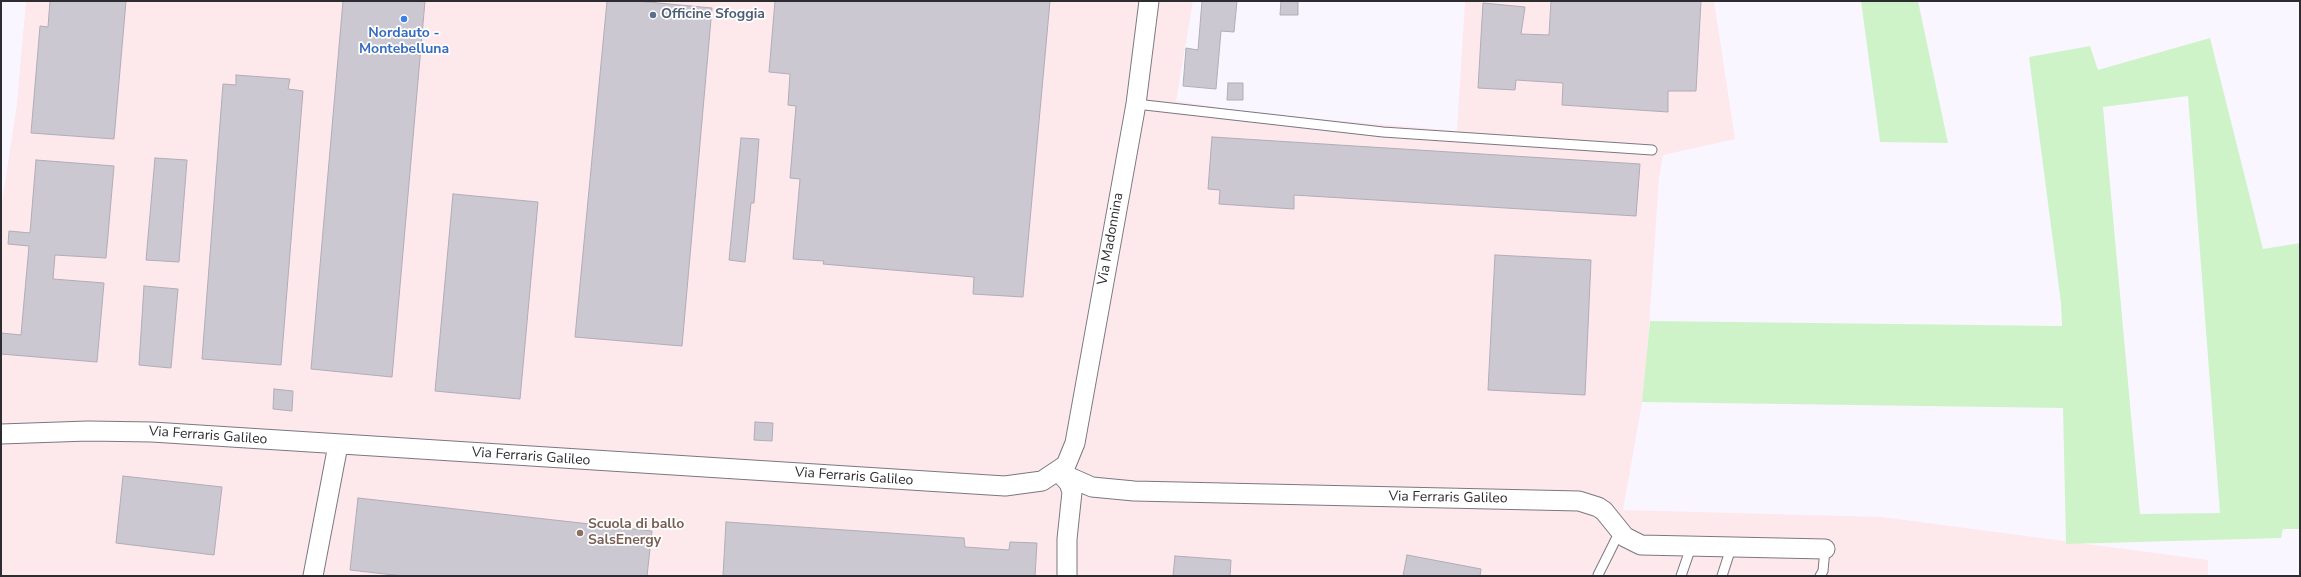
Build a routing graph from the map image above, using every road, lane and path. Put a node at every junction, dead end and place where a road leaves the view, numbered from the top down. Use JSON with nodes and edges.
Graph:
{"nodes":[{"id":1,"x":1149,"y":1,"type":"edge"},
{"id":2,"x":1136,"y":104,"type":"junction"},
{"id":3,"x":1652,"y":150,"type":"dead end"},
{"id":4,"x":1,"y":434,"type":"edge"},
{"id":5,"x":338,"y":445,"type":"junction"},
{"id":6,"x":1058,"y":472,"type":"junction"},
{"id":7,"x":1620,"y":531,"type":"junction"},
{"id":8,"x":1691,"y":547,"type":"junction"},
{"id":9,"x":1731,"y":548,"type":"junction"},
{"id":10,"x":1825,"y":549,"type":"joint"},
{"id":11,"x":1598,"y":575,"type":"dead end"},
{"id":12,"x":313,"y":576,"type":"edge"},
{"id":13,"x":1067,"y":576,"type":"edge"},
{"id":14,"x":1681,"y":576,"type":"edge"},
{"id":15,"x":1722,"y":576,"type":"edge"},
{"id":16,"x":1820,"y":576,"type":"edge"}],
"edges":[{"from":1,"to":2,"type":"street","name":"Via Madonnina"},
{"from":2,"to":3,"type":"lane"},
{"from":2,"to":6,"type":"street","name":"Via Madonnina"},
{"from":4,"to":5,"type":"street","name":"Via Ferraris Galileo"},
{"from":5,"to":6,"type":"street","name":"Via Ferraris Galileo"},
{"from":5,"to":12,"type":"street"},
{"from":6,"to":7,"type":"street","name":"Via Ferraris Galileo"},
{"from":6,"to":13,"type":"street"},
{"from":7,"to":8,"type":"street","name":"Via Ferraris Galileo"},
{"from":7,"to":11,"type":"lane"},
{"from":8,"to":9,"type":"street","name":"Via Ferraris Galileo"},
{"from":8,"to":14,"type":"lane"},
{"from":9,"to":10,"type":"street","name":"Via Ferraris Galileo"},
{"from":9,"to":15,"type":"lane"},
{"from":10,"to":16,"type":"lane"}]}
